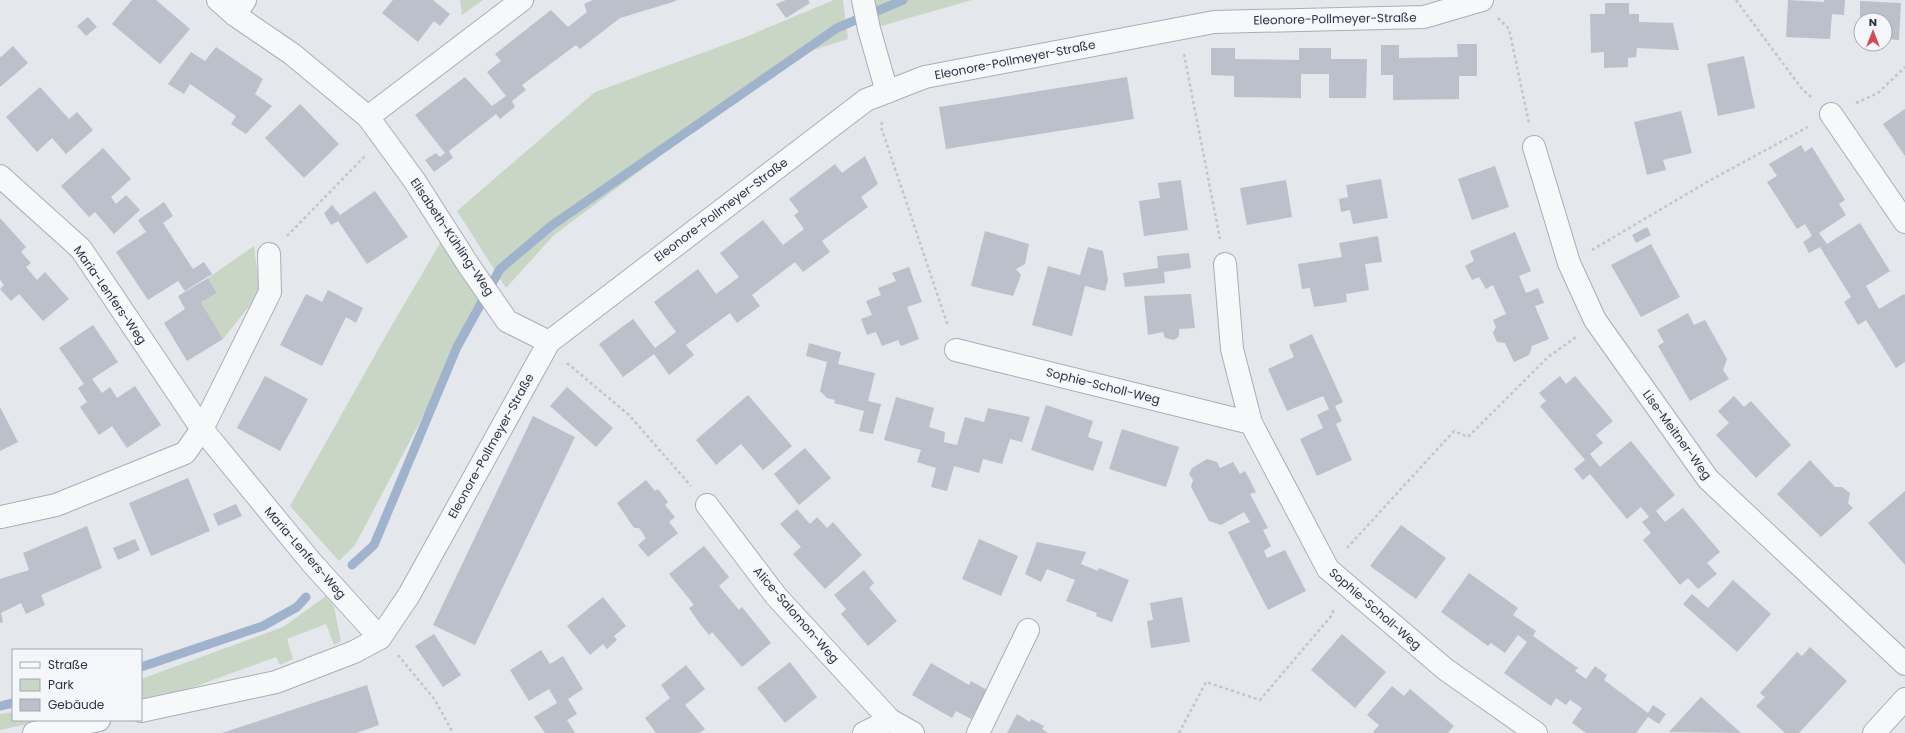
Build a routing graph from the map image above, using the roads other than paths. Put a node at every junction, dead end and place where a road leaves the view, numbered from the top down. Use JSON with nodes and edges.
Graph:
{"nodes":[{"id":1,"x":218,"y":0,"type":"edge"},
{"id":2,"x":522,"y":0,"type":"edge"},
{"id":3,"x":863,"y":0,"type":"edge"},
{"id":4,"x":1482,"y":0,"type":"edge"},
{"id":5,"x":240,"y":8,"type":"edge"},
{"id":6,"x":886,"y":92,"type":"junction"},
{"id":7,"x":1831,"y":114,"type":"road end"},
{"id":8,"x":368,"y":118,"type":"junction"},
{"id":9,"x":1534,"y":148,"type":"road end"},
{"id":10,"x":0,"y":176,"type":"edge"},
{"id":11,"x":1905,"y":222,"type":"edge"},
{"id":12,"x":269,"y":254,"type":"road end"},
{"id":13,"x":1224,"y":264,"type":"road end"},
{"id":14,"x":549,"y":342,"type":"junction"},
{"id":15,"x":956,"y":350,"type":"road end"},
{"id":16,"x":1251,"y":423,"type":"junction"},
{"id":17,"x":202,"y":429,"type":"junction"},
{"id":18,"x":707,"y":505,"type":"road end"},
{"id":19,"x":1,"y":517,"type":"edge"},
{"id":20,"x":1028,"y":630,"type":"dead end"},
{"id":21,"x":380,"y":638,"type":"junction"},
{"id":22,"x":1905,"y":664,"type":"edge"},
{"id":23,"x":1905,"y":699,"type":"edge"},
{"id":24,"x":142,"y":711,"type":"edge"},
{"id":25,"x":890,"y":720,"type":"junction"},
{"id":26,"x":94,"y":721,"type":"edge"},
{"id":27,"x":34,"y":733,"type":"edge"},
{"id":28,"x":864,"y":733,"type":"edge"},
{"id":29,"x":913,"y":733,"type":"edge"},
{"id":30,"x":978,"y":733,"type":"edge"},
{"id":31,"x":1536,"y":733,"type":"edge"},
{"id":32,"x":1874,"y":733,"type":"edge"}],
"edges":[{"from":1,"to":5,"type":"street","name":"Elisabeth-Kühling-Weg"},
{"from":2,"to":8,"type":"street"},
{"from":3,"to":6,"type":"street"},
{"from":4,"to":6,"type":"street","name":"Eleonore-Pollmeyer-Straße"},
{"from":5,"to":8,"type":"street","name":"Elisabeth-Kühling-Weg"},
{"from":6,"to":14,"type":"street","name":"Eleonore-Pollmeyer-Straße"},
{"from":7,"to":11,"type":"street"},
{"from":8,"to":14,"type":"street","name":"Elisabeth-Kühling-Weg"},
{"from":9,"to":22,"type":"street","name":"Lise-Meitner-Weg"},
{"from":10,"to":17,"type":"street","name":"Maria-Lenfers-Weg"},
{"from":12,"to":17,"type":"street"},
{"from":13,"to":16,"type":"street","name":"Sophie-Scholl-Weg"},
{"from":14,"to":21,"type":"street","name":"Eleonore-Pollmeyer-Straße"},
{"from":15,"to":16,"type":"street","name":"Sophie-Scholl-Weg"},
{"from":16,"to":31,"type":"street","name":"Sophie-Scholl-Weg"},
{"from":17,"to":19,"type":"street"},
{"from":17,"to":21,"type":"street","name":"Maria-Lenfers-Weg"},
{"from":18,"to":25,"type":"street","name":"Alice-Salomon-Weg"},
{"from":20,"to":30,"type":"street"},
{"from":21,"to":24,"type":"street","name":"Eleonore-Pollmeyer-Straße"},
{"from":23,"to":32,"type":"street"},
{"from":25,"to":28,"type":"street"},
{"from":25,"to":29,"type":"street","name":"Alice-Salomon-Weg"},
{"from":26,"to":27,"type":"street"}]}
